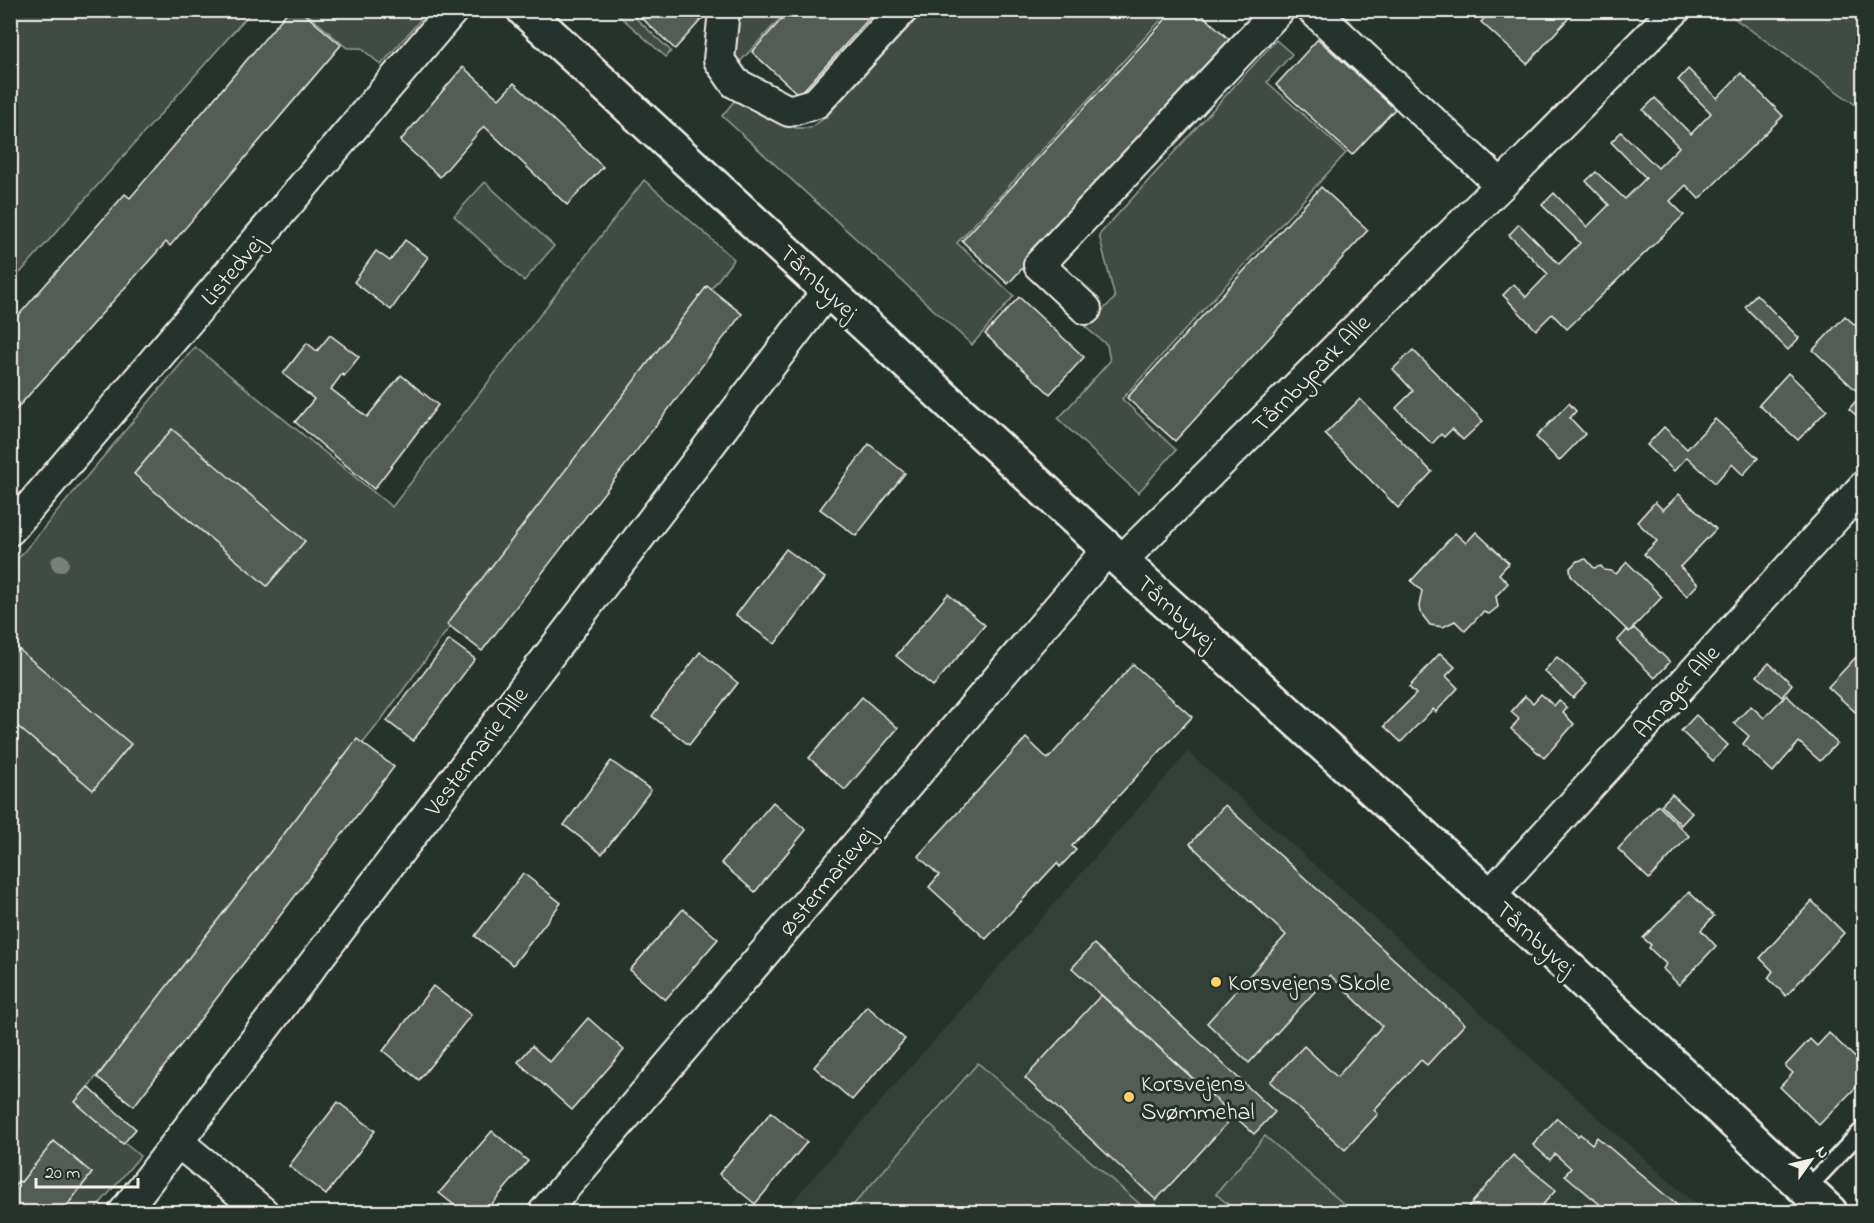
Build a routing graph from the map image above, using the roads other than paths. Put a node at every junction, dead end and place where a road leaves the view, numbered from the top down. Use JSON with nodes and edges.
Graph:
{"nodes":[{"id":1,"x":453,"y":10,"type":"edge"},
{"id":2,"x":524,"y":10,"type":"edge"},
{"id":3,"x":724,"y":10,"type":"edge"},
{"id":4,"x":902,"y":10,"type":"edge"},
{"id":5,"x":1279,"y":10,"type":"edge"},
{"id":6,"x":1313,"y":10,"type":"edge"},
{"id":7,"x":1675,"y":10,"type":"edge"},
{"id":8,"x":1501,"y":185,"type":"junction"},
{"id":9,"x":828,"y":290,"type":"junction"},
{"id":10,"x":1086,"y":309,"type":"dead end"},
{"id":11,"x":1863,"y":486,"type":"edge"},
{"id":12,"x":10,"y":530,"type":"edge"},
{"id":13,"x":1114,"y":555,"type":"junction"},
{"id":14,"x":1489,"y":896,"type":"junction"},
{"id":15,"x":1863,"y":1128,"type":"edge"},
{"id":16,"x":178,"y":1142,"type":"junction"},
{"id":17,"x":1806,"y":1190,"type":"junction"},
{"id":18,"x":124,"y":1212,"type":"edge"},
{"id":19,"x":262,"y":1212,"type":"edge"},
{"id":20,"x":544,"y":1212,"type":"edge"},
{"id":21,"x":1830,"y":1212,"type":"edge"}],
"edges":[{"from":1,"to":12,"type":"street","name":"Listedvej"},
{"from":2,"to":9,"type":"street","name":"Tårnbyvej"},
{"from":3,"to":4,"type":"street"},
{"from":5,"to":10,"type":"street"},
{"from":6,"to":8,"type":"street"},
{"from":7,"to":8,"type":"street","name":"Tårnbypark Alle"},
{"from":8,"to":13,"type":"street","name":"Tårnbypark Alle"},
{"from":9,"to":13,"type":"street","name":"Tårnbyvej"},
{"from":9,"to":16,"type":"street","name":"Vestermarie Alle"},
{"from":11,"to":14,"type":"street","name":"Arnager Alle"},
{"from":13,"to":14,"type":"street","name":"Tårnbyvej"},
{"from":13,"to":20,"type":"street","name":"Østermarievej"},
{"from":14,"to":17,"type":"street","name":"Tårnbyvej"},
{"from":15,"to":17,"type":"lane"},
{"from":16,"to":18,"type":"street","name":"Vestermarie Alle"},
{"from":16,"to":19,"type":"street"},
{"from":17,"to":21,"type":"street","name":"Tårnbyvej"}]}
